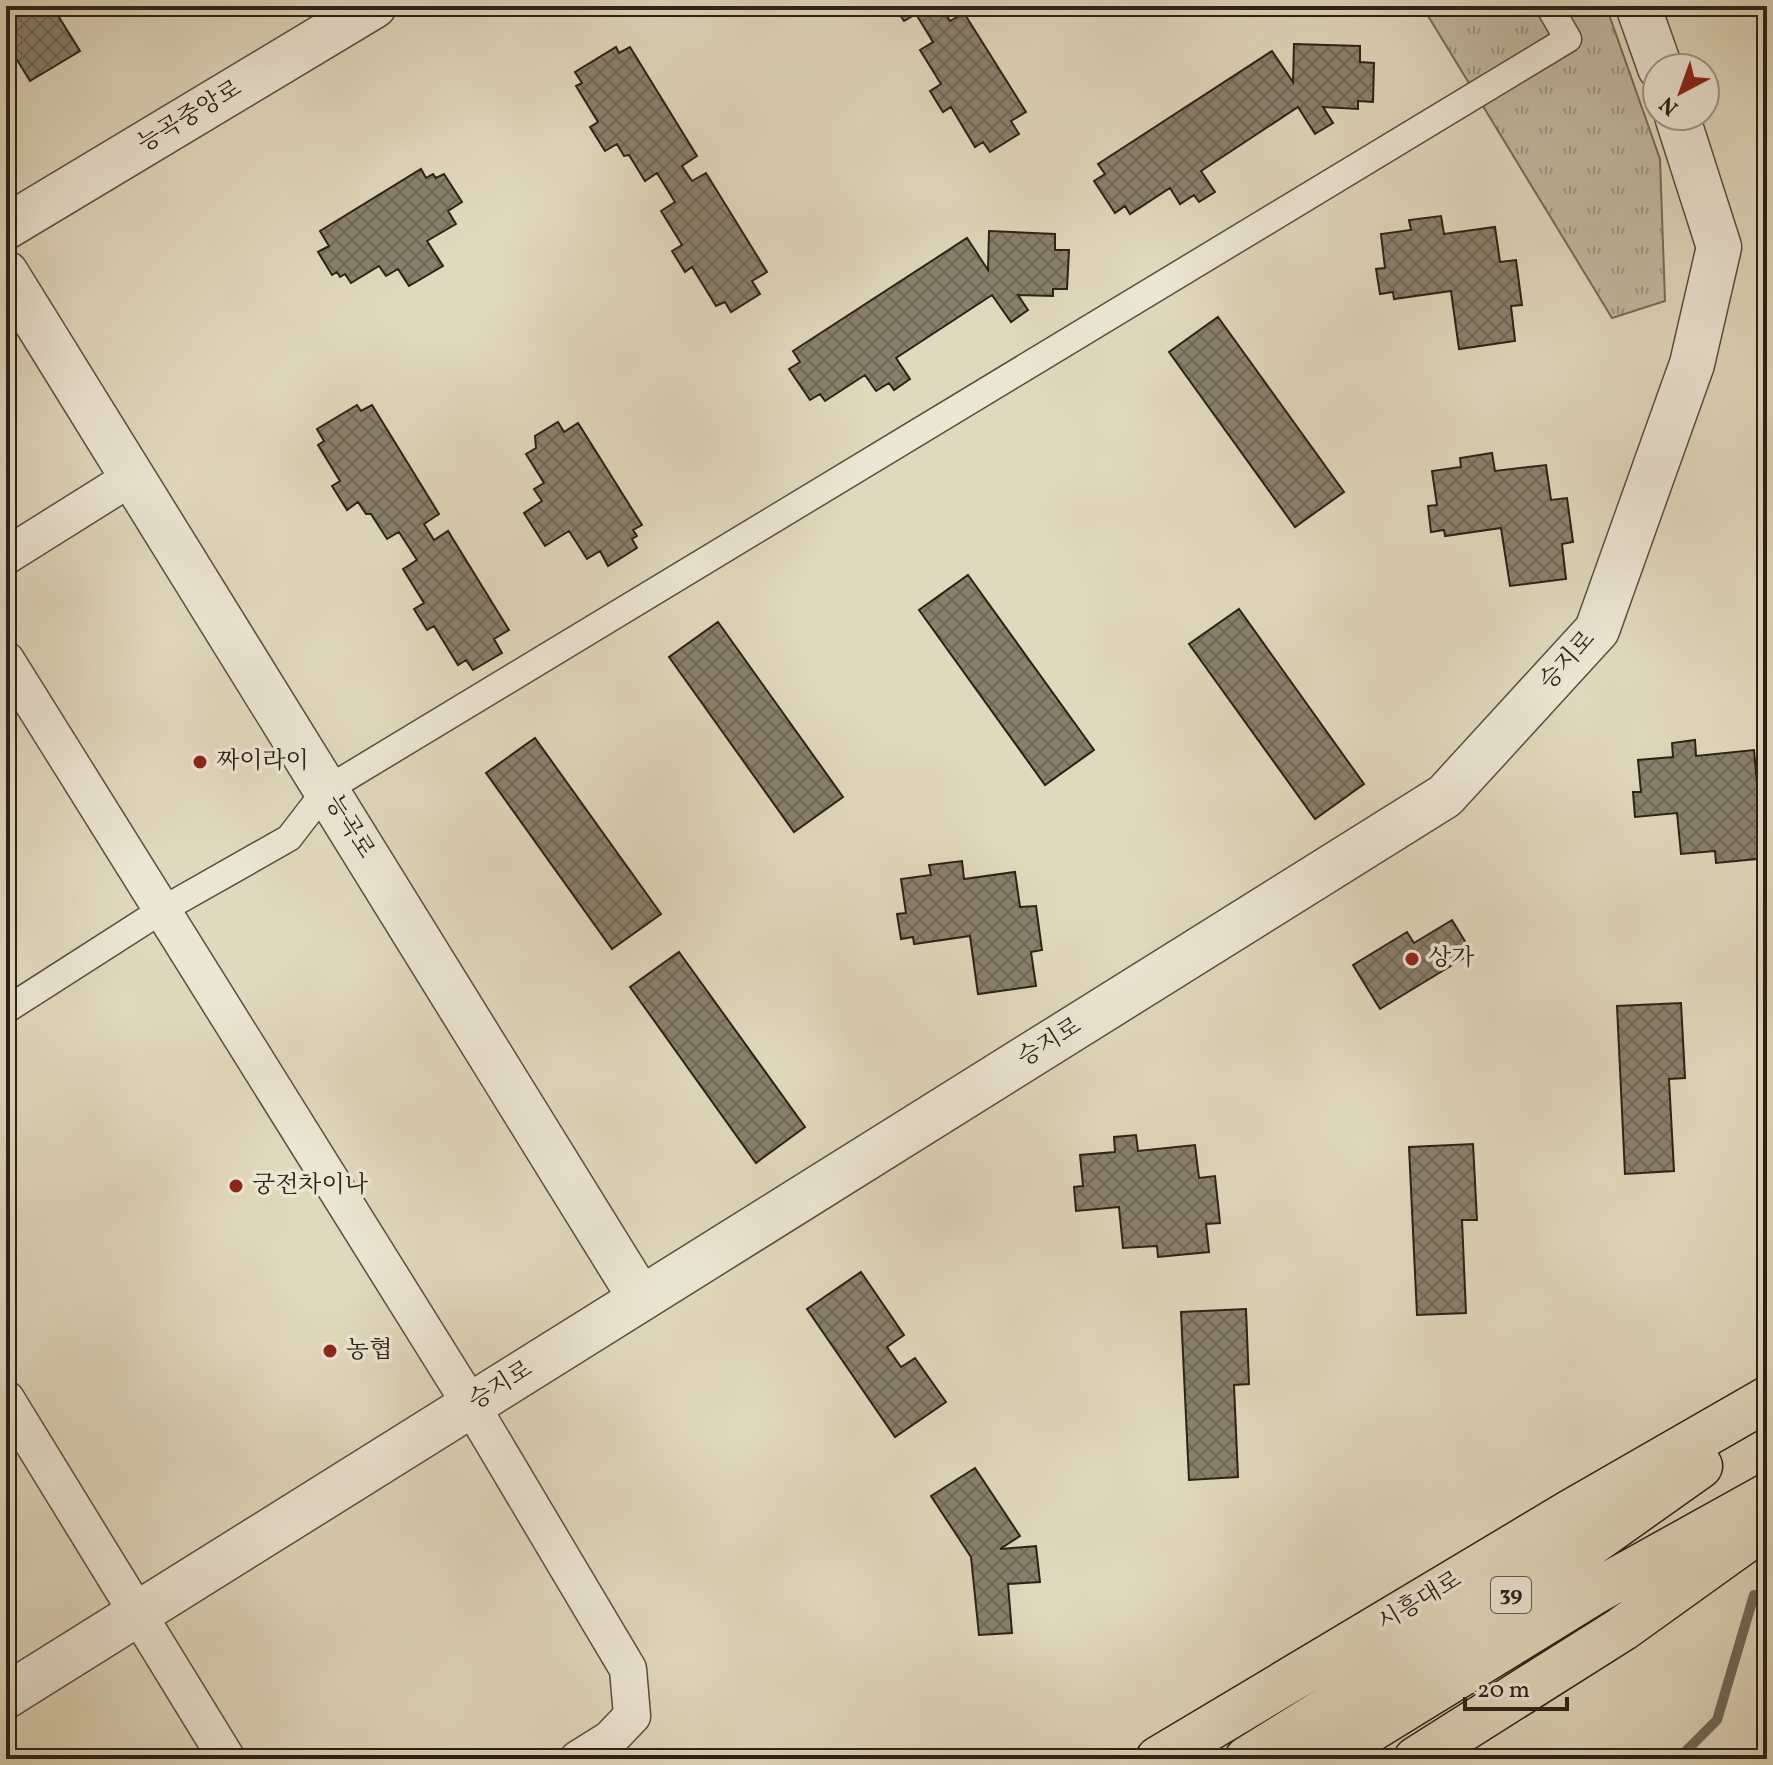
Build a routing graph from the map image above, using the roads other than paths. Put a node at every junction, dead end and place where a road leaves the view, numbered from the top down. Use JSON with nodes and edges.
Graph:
{"nodes":[{"id":1,"x":374,"y":6,"type":"edge"},
{"id":2,"x":1549,"y":6,"type":"edge"},
{"id":3,"x":1638,"y":6,"type":"edge"},
{"id":4,"x":1654,"y":52,"type":"edge"},
{"id":5,"x":1682,"y":132,"type":"edge"},
{"id":6,"x":6,"y":227,"type":"edge"},
{"id":7,"x":6,"y":273,"type":"edge"},
{"id":8,"x":132,"y":477,"type":"junction"},
{"id":9,"x":6,"y":556,"type":"edge"},
{"id":10,"x":6,"y":660,"type":"edge"},
{"id":11,"x":326,"y":790,"type":"junction"},
{"id":12,"x":162,"y":910,"type":"junction"},
{"id":13,"x":6,"y":1010,"type":"edge"},
{"id":14,"x":641,"y":1299,"type":"junction"},
{"id":15,"x":6,"y":1399,"type":"edge"},
{"id":16,"x":1767,"y":1399,"type":"edge"},
{"id":17,"x":471,"y":1405,"type":"junction"},
{"id":18,"x":1767,"y":1419,"type":"edge"},
{"id":19,"x":1767,"y":1496,"type":"edge"},
{"id":20,"x":1767,"y":1525,"type":"edge"},
{"id":21,"x":138,"y":1613,"type":"junction"},
{"id":22,"x":6,"y":1696,"type":"edge"},
{"id":23,"x":227,"y":1759,"type":"edge"},
{"id":24,"x":578,"y":1759,"type":"edge"},
{"id":25,"x":1158,"y":1759,"type":"edge"},
{"id":26,"x":1247,"y":1759,"type":"edge"},
{"id":27,"x":1323,"y":1759,"type":"edge"},
{"id":28,"x":1416,"y":1759,"type":"edge"}],
"edges":[{"from":1,"to":6,"type":"street","name":"능곡중앙로"},
{"from":2,"to":11,"type":"street"},
{"from":3,"to":4,"type":"street"},
{"from":5,"to":14,"type":"street","name":"승지로"},
{"from":7,"to":8,"type":"street","name":"능곡로"},
{"from":8,"to":9,"type":"street"},
{"from":8,"to":11,"type":"street","name":"능곡로"},
{"from":10,"to":12,"type":"street"},
{"from":11,"to":12,"type":"street"},
{"from":11,"to":14,"type":"street","name":"능곡로"},
{"from":12,"to":13,"type":"street"},
{"from":12,"to":17,"type":"street"},
{"from":14,"to":17,"type":"street","name":"승지로"},
{"from":15,"to":21,"type":"street"},
{"from":16,"to":25,"type":"main road","name":"시흥대로"},
{"from":17,"to":21,"type":"street","name":"승지로"},
{"from":17,"to":24,"type":"street"},
{"from":18,"to":26,"type":"main road","name":"시흥대로","number":"39"},
{"from":19,"to":27,"type":"main road","number":"39"},
{"from":20,"to":28,"type":"main road"},
{"from":21,"to":22,"type":"street","name":"승지로"},
{"from":21,"to":23,"type":"street"}]}
